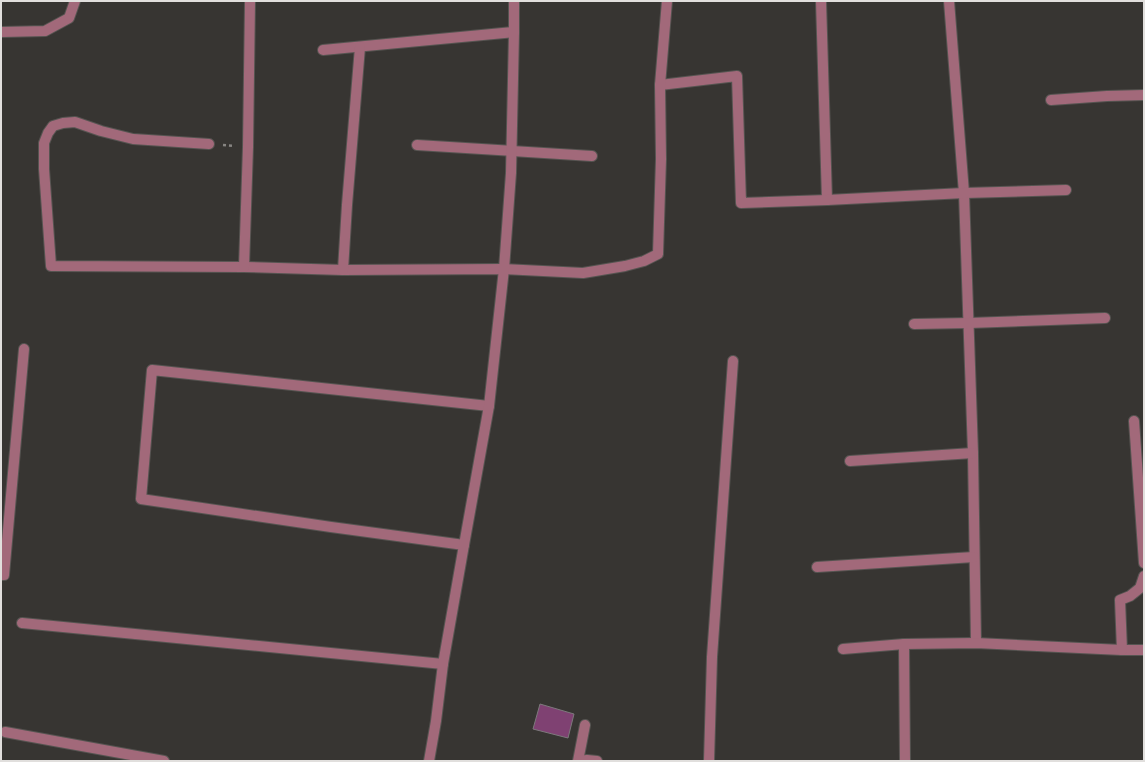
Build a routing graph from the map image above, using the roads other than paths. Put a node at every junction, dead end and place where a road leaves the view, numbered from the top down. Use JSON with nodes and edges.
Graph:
{"nodes":[{"id":1,"x":75,"y":1,"type":"edge"},
{"id":2,"x":250,"y":1,"type":"edge"},
{"id":3,"x":514,"y":1,"type":"edge"},
{"id":4,"x":667,"y":1,"type":"edge"},
{"id":5,"x":821,"y":1,"type":"edge"},
{"id":6,"x":949,"y":1,"type":"edge"},
{"id":7,"x":1,"y":32,"type":"edge"},
{"id":8,"x":514,"y":32,"type":"junction"},
{"id":9,"x":360,"y":47,"type":"junction"},
{"id":10,"x":323,"y":50,"type":"dead end"},
{"id":11,"x":660,"y":85,"type":"junction"},
{"id":12,"x":1144,"y":95,"type":"edge"},
{"id":13,"x":1051,"y":100,"type":"dead end"},
{"id":14,"x":209,"y":144,"type":"road end"},
{"id":15,"x":417,"y":145,"type":"dead end"},
{"id":16,"x":511,"y":151,"type":"junction"},
{"id":17,"x":592,"y":156,"type":"dead end"},
{"id":18,"x":1066,"y":190,"type":"dead end"},
{"id":19,"x":964,"y":193,"type":"junction"},
{"id":20,"x":827,"y":200,"type":"junction"},
{"id":21,"x":244,"y":267,"type":"junction"},
{"id":22,"x":504,"y":269,"type":"junction"},
{"id":23,"x":343,"y":270,"type":"junction"},
{"id":24,"x":1105,"y":318,"type":"dead end"},
{"id":25,"x":969,"y":323,"type":"junction"},
{"id":26,"x":914,"y":324,"type":"dead end"},
{"id":27,"x":24,"y":349,"type":"dead end"},
{"id":28,"x":733,"y":361,"type":"dead end"},
{"id":29,"x":489,"y":406,"type":"junction"},
{"id":30,"x":1134,"y":421,"type":"dead end"},
{"id":31,"x":973,"y":452,"type":"junction"},
{"id":32,"x":850,"y":460,"type":"dead end"},
{"id":33,"x":464,"y":545,"type":"junction"},
{"id":34,"x":974,"y":557,"type":"junction"},
{"id":35,"x":1144,"y":563,"type":"edge"},
{"id":36,"x":817,"y":566,"type":"dead end"},
{"id":37,"x":1,"y":575,"type":"edge"},
{"id":38,"x":1144,"y":576,"type":"edge"},
{"id":39,"x":22,"y":623,"type":"dead end"},
{"id":40,"x":976,"y":643,"type":"junction"},
{"id":41,"x":904,"y":644,"type":"junction"},
{"id":42,"x":843,"y":648,"type":"dead end"},
{"id":43,"x":1122,"y":650,"type":"junction"},
{"id":44,"x":1144,"y":650,"type":"edge"},
{"id":45,"x":443,"y":664,"type":"junction"},
{"id":46,"x":585,"y":726,"type":"dead end"},
{"id":47,"x":6,"y":732,"type":"dead end"},
{"id":48,"x":164,"y":761,"type":"edge"},
{"id":49,"x":429,"y":761,"type":"edge"},
{"id":50,"x":579,"y":761,"type":"edge"},
{"id":51,"x":597,"y":761,"type":"edge"},
{"id":52,"x":709,"y":761,"type":"edge"},
{"id":53,"x":905,"y":761,"type":"edge"}],
"edges":[{"from":1,"to":7,"type":"street"},
{"from":2,"to":21,"type":"street"},
{"from":3,"to":8,"type":"street"},
{"from":4,"to":11,"type":"street"},
{"from":5,"to":20,"type":"street"},
{"from":6,"to":19,"type":"street"},
{"from":8,"to":9,"type":"street"},
{"from":8,"to":16,"type":"street"},
{"from":9,"to":10,"type":"street"},
{"from":9,"to":23,"type":"street"},
{"from":11,"to":20,"type":"street"},
{"from":11,"to":22,"type":"street"},
{"from":12,"to":13,"type":"street"},
{"from":14,"to":21,"type":"street"},
{"from":15,"to":16,"type":"street"},
{"from":16,"to":17,"type":"street"},
{"from":16,"to":22,"type":"street"},
{"from":18,"to":19,"type":"street"},
{"from":19,"to":20,"type":"street"},
{"from":19,"to":25,"type":"street"},
{"from":21,"to":23,"type":"street"},
{"from":22,"to":23,"type":"street"},
{"from":22,"to":29,"type":"street"},
{"from":24,"to":25,"type":"street"},
{"from":25,"to":26,"type":"street"},
{"from":25,"to":31,"type":"street"},
{"from":27,"to":37,"type":"street"},
{"from":28,"to":52,"type":"street"},
{"from":29,"to":33,"type":"street"},
{"from":29,"to":33,"type":"street"},
{"from":30,"to":35,"type":"street"},
{"from":31,"to":32,"type":"street"},
{"from":31,"to":34,"type":"street"},
{"from":33,"to":45,"type":"street"},
{"from":34,"to":36,"type":"street"},
{"from":34,"to":40,"type":"street"},
{"from":38,"to":43,"type":"street"},
{"from":39,"to":45,"type":"street"},
{"from":40,"to":41,"type":"street"},
{"from":40,"to":43,"type":"street"},
{"from":41,"to":42,"type":"street"},
{"from":41,"to":53,"type":"street"},
{"from":43,"to":44,"type":"street"},
{"from":45,"to":49,"type":"street"},
{"from":46,"to":50,"type":"street"},
{"from":47,"to":48,"type":"street"},
{"from":50,"to":51,"type":"street"}]}
